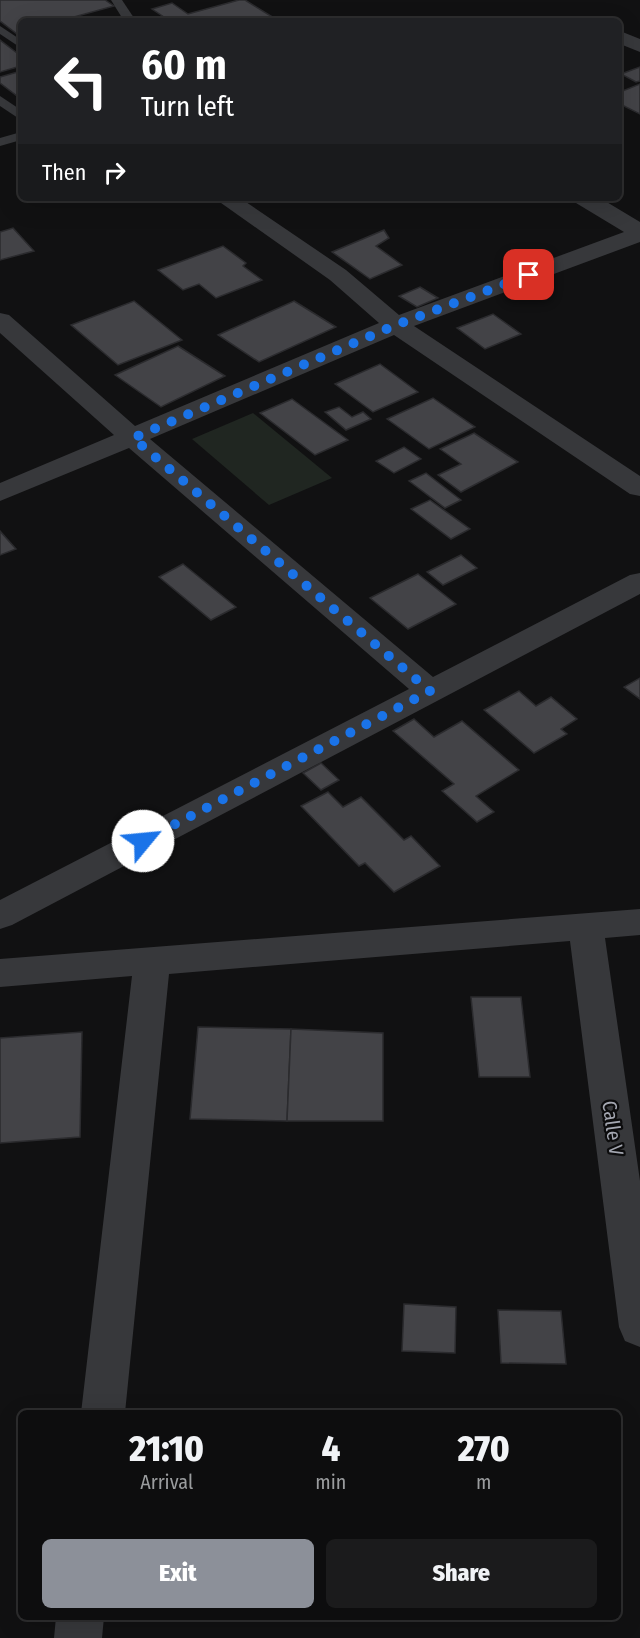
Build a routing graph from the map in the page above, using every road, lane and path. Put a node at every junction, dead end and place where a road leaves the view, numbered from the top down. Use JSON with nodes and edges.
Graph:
{"nodes":[{"id":1,"x":116,"y":0,"type":"edge"},
{"id":2,"x":129,"y":18,"type":"edge"},
{"id":3,"x":0,"y":29,"type":"edge"},
{"id":4,"x":622,"y":38,"type":"edge"},
{"id":5,"x":18,"y":43,"type":"edge"},
{"id":6,"x":640,"y":46,"type":"edge"},
{"id":7,"x":0,"y":100,"type":"edge"},
{"id":8,"x":18,"y":114,"type":"edge"},
{"id":9,"x":18,"y":137,"type":"edge"},
{"id":10,"x":0,"y":142,"type":"edge"},
{"id":11,"x":229,"y":201,"type":"edge"},
{"id":12,"x":589,"y":201,"type":"edge"},
{"id":13,"x":640,"y":232,"type":"edge"},
{"id":14,"x":0,"y":320,"type":"edge"},
{"id":15,"x":396,"y":325,"type":"junction"},
{"id":16,"x":133,"y":438,"type":"junction"},
{"id":17,"x":640,"y":488,"type":"edge"},
{"id":18,"x":0,"y":493,"type":"edge"},
{"id":19,"x":640,"y":582,"type":"edge"},
{"id":20,"x":430,"y":691,"type":"junction"},
{"id":21,"x":0,"y":916,"type":"edge"},
{"id":22,"x":640,"y":922,"type":"edge"},
{"id":23,"x":586,"y":928,"type":"junction"},
{"id":24,"x":152,"y":961,"type":"junction"},
{"id":25,"x":0,"y":973,"type":"edge"},
{"id":26,"x":640,"y":1327,"type":"edge"},
{"id":27,"x":103,"y":1410,"type":"edge"},
{"id":28,"x":80,"y":1620,"type":"edge"},
{"id":29,"x":78,"y":1638,"type":"edge"}],
"edges":[{"from":1,"to":2,"type":"lane"},
{"from":3,"to":5,"type":"lane"},
{"from":4,"to":6,"type":"street"},
{"from":7,"to":8,"type":"lane"},
{"from":9,"to":10,"type":"lane"},
{"from":11,"to":15,"type":"street"},
{"from":12,"to":13,"type":"street"},
{"from":13,"to":15,"type":"street"},
{"from":14,"to":16,"type":"street"},
{"from":15,"to":16,"type":"street"},
{"from":15,"to":17,"type":"street"},
{"from":16,"to":18,"type":"street"},
{"from":16,"to":20,"type":"street"},
{"from":19,"to":20,"type":"street"},
{"from":20,"to":21,"type":"street"},
{"from":22,"to":23,"type":"street"},
{"from":23,"to":24,"type":"street"},
{"from":23,"to":26,"type":"street","name":"Calle V"},
{"from":24,"to":25,"type":"street"},
{"from":24,"to":27,"type":"street"},
{"from":28,"to":29,"type":"street"}]}
